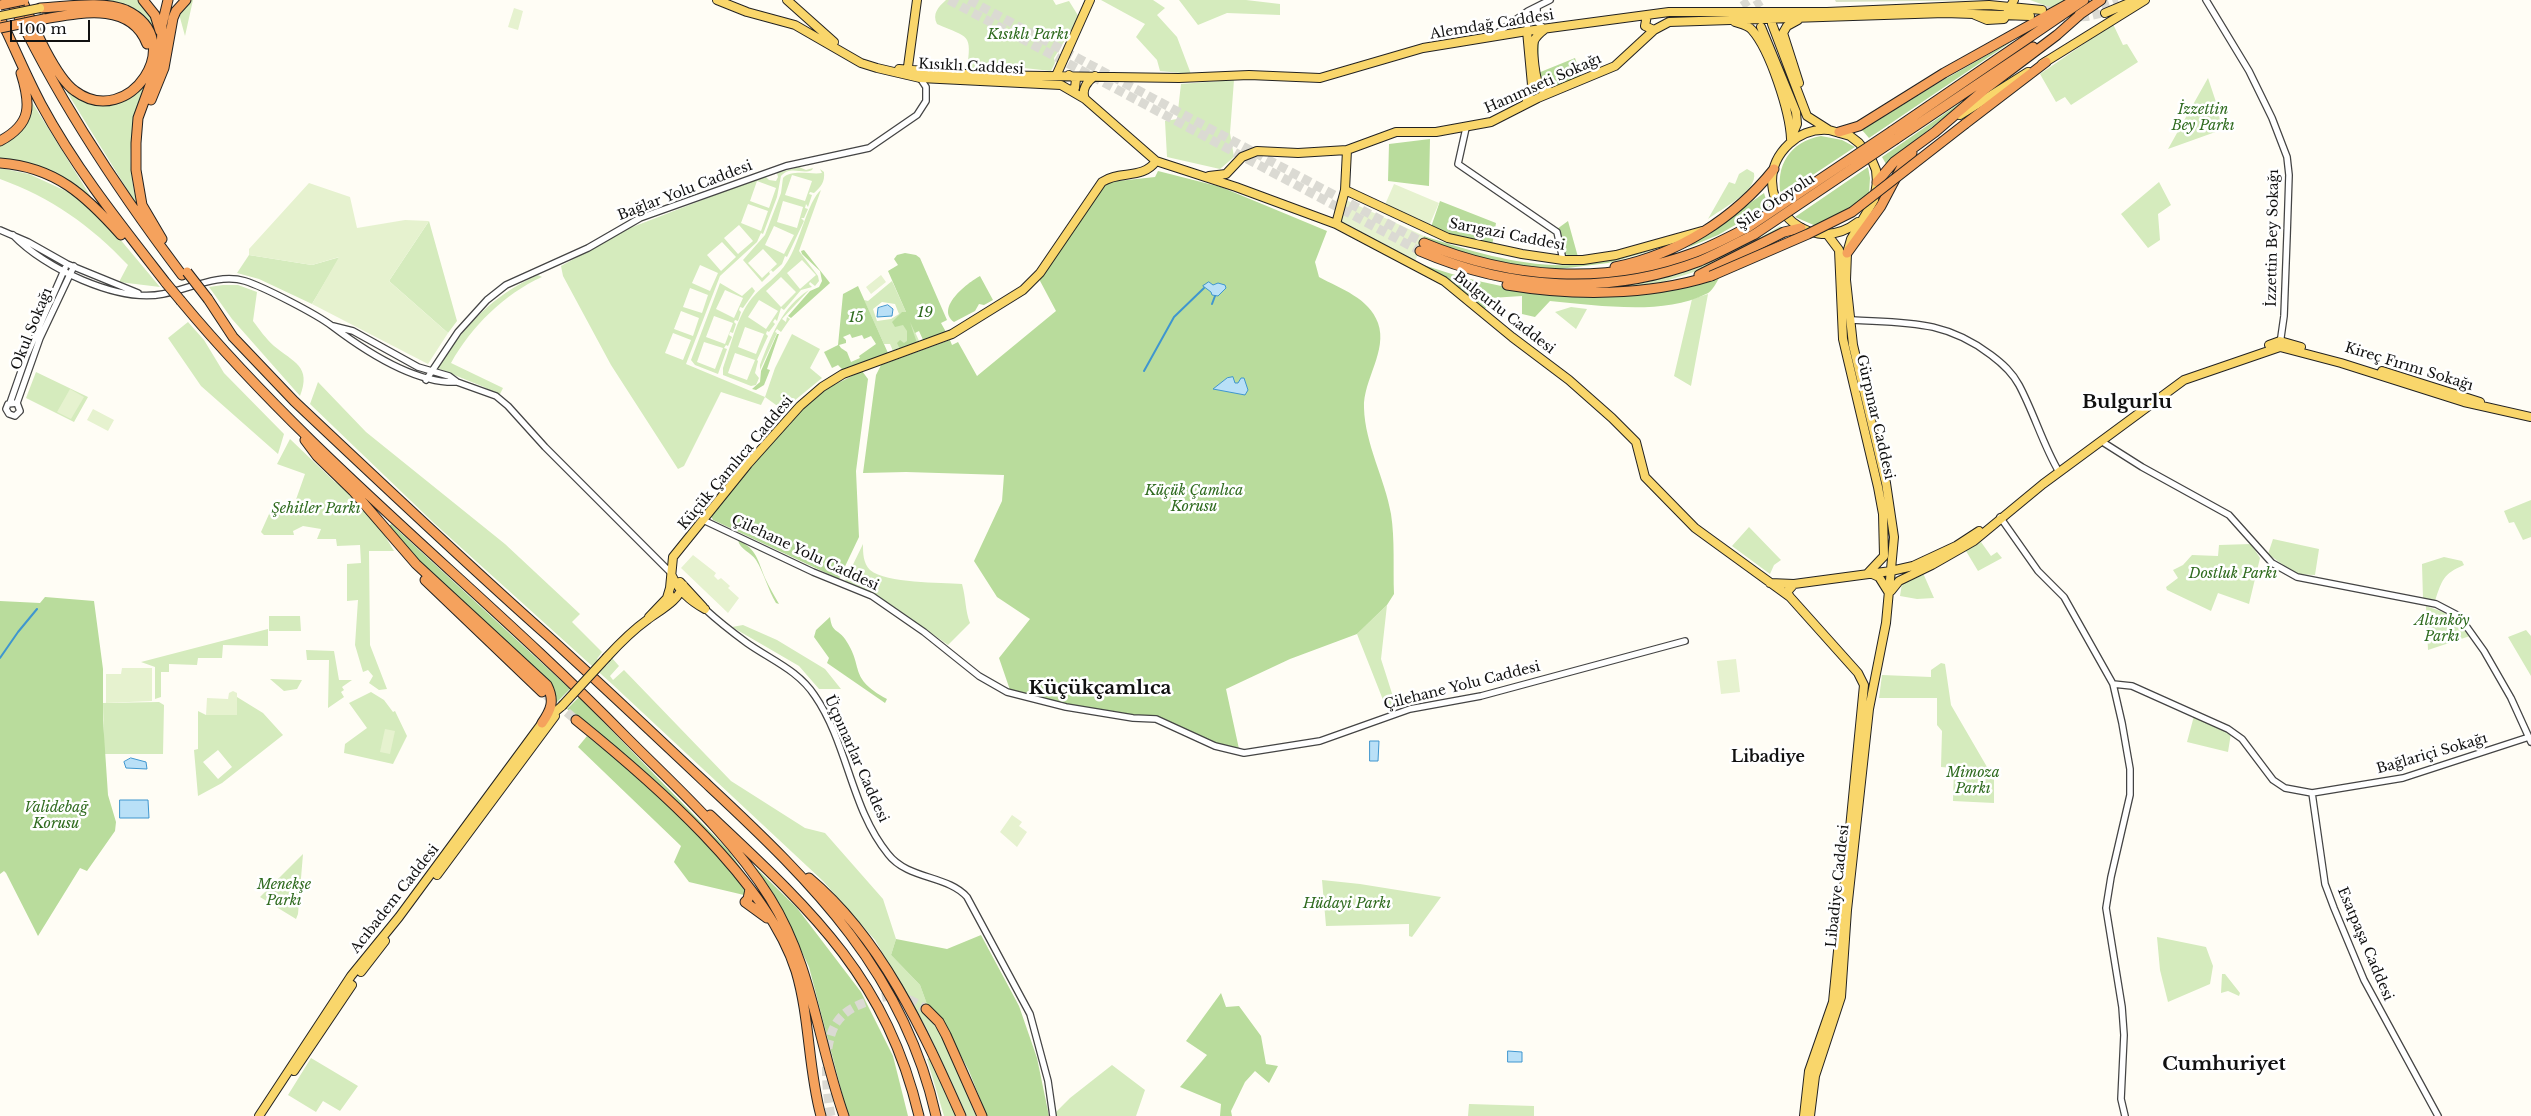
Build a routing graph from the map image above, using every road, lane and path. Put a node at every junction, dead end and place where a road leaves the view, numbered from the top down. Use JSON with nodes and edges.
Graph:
{"nodes":[{"id":1,"x":11,"y":0,"type":"edge"},
{"id":2,"x":23,"y":0,"type":"edge"},
{"id":3,"x":83,"y":0,"type":"edge"},
{"id":4,"x":143,"y":0,"type":"edge"},
{"id":5,"x":168,"y":0,"type":"edge"},
{"id":6,"x":186,"y":0,"type":"edge"},
{"id":7,"x":717,"y":0,"type":"edge"},
{"id":8,"x":787,"y":0,"type":"edge"},
{"id":9,"x":917,"y":0,"type":"edge"},
{"id":10,"x":1090,"y":0,"type":"edge"},
{"id":11,"x":1550,"y":0,"type":"edge"},
{"id":12,"x":2024,"y":0,"type":"edge"},
{"id":13,"x":2075,"y":0,"type":"edge"},
{"id":14,"x":2084,"y":0,"type":"edge"},
{"id":15,"x":2101,"y":0,"type":"edge"},
{"id":16,"x":2136,"y":0,"type":"edge"},
{"id":17,"x":2145,"y":0,"type":"edge"},
{"id":18,"x":2206,"y":0,"type":"edge"},
{"id":19,"x":0,"y":5,"type":"edge"},
{"id":20,"x":2010,"y":5,"type":"edge"},
{"id":21,"x":1537,"y":6,"type":"junction"},
{"id":22,"x":40,"y":8,"type":"junction"},
{"id":23,"x":798,"y":8,"type":"junction"},
{"id":24,"x":2083,"y":12,"type":"junction"},
{"id":25,"x":2104,"y":13,"type":"tunnel mouth"},
{"id":26,"x":1647,"y":14,"type":"junction"},
{"id":27,"x":2030,"y":16,"type":"dead end"},
{"id":28,"x":0,"y":17,"type":"edge"},
{"id":29,"x":1806,"y":18,"type":"junction"},
{"id":30,"x":1728,"y":20,"type":"junction"},
{"id":31,"x":1772,"y":24,"type":"tunnel mouth"},
{"id":32,"x":795,"y":26,"type":"junction"},
{"id":33,"x":1761,"y":27,"type":"dead end"},
{"id":34,"x":0,"y":28,"type":"edge"},
{"id":35,"x":1545,"y":29,"type":"junction"},
{"id":36,"x":1654,"y":30,"type":"junction"},
{"id":37,"x":1527,"y":31,"type":"junction"},
{"id":38,"x":1493,"y":36,"type":"junction"},
{"id":39,"x":161,"y":41,"type":"junction"},
{"id":40,"x":13,"y":46,"type":"junction"},
{"id":41,"x":1064,"y":58,"type":"junction"},
{"id":42,"x":2046,"y":62,"type":"junction"},
{"id":43,"x":907,"y":73,"type":"junction"},
{"id":44,"x":1069,"y":75,"type":"junction"},
{"id":45,"x":1056,"y":76,"type":"junction"},
{"id":46,"x":1094,"y":76,"type":"junction"},
{"id":47,"x":144,"y":78,"type":"junction"},
{"id":48,"x":920,"y":78,"type":"junction"},
{"id":49,"x":1061,"y":85,"type":"junction"},
{"id":50,"x":1070,"y":90,"type":"junction"},
{"id":51,"x":1550,"y":92,"type":"junction"},
{"id":52,"x":1085,"y":99,"type":"junction"},
{"id":53,"x":1526,"y":104,"type":"junction"},
{"id":54,"x":1466,"y":128,"type":"junction"},
{"id":55,"x":1825,"y":128,"type":"junction"},
{"id":56,"x":1839,"y":132,"type":"junction"},
{"id":57,"x":1935,"y":132,"type":"junction"},
{"id":58,"x":1894,"y":135,"type":"junction"},
{"id":59,"x":1791,"y":139,"type":"junction"},
{"id":60,"x":0,"y":142,"type":"edge"},
{"id":61,"x":136,"y":143,"type":"junction"},
{"id":62,"x":1786,"y":146,"type":"junction"},
{"id":63,"x":1916,"y":146,"type":"junction"},
{"id":64,"x":1348,"y":150,"type":"junction"},
{"id":65,"x":1156,"y":161,"type":"junction"},
{"id":66,"x":0,"y":163,"type":"edge"},
{"id":67,"x":1774,"y":169,"type":"junction"},
{"id":68,"x":1232,"y":171,"type":"junction"},
{"id":69,"x":1202,"y":175,"type":"junction"},
{"id":70,"x":1877,"y":182,"type":"junction"},
{"id":71,"x":1236,"y":187,"type":"junction"},
{"id":72,"x":1345,"y":190,"type":"junction"},
{"id":73,"x":1860,"y":221,"type":"junction"},
{"id":74,"x":1336,"y":224,"type":"junction"},
{"id":75,"x":1801,"y":228,"type":"junction"},
{"id":76,"x":0,"y":230,"type":"edge"},
{"id":77,"x":1706,"y":230,"type":"junction"},
{"id":78,"x":1827,"y":234,"type":"junction"},
{"id":79,"x":13,"y":235,"type":"junction"},
{"id":80,"x":1847,"y":253,"type":"junction"},
{"id":81,"x":1563,"y":260,"type":"junction"},
{"id":82,"x":67,"y":264,"type":"junction"},
{"id":83,"x":74,"y":266,"type":"junction"},
{"id":84,"x":64,"y":270,"type":"junction"},
{"id":85,"x":70,"y":274,"type":"junction"},
{"id":86,"x":184,"y":274,"type":"junction"},
{"id":87,"x":1484,"y":274,"type":"junction"},
{"id":88,"x":1536,"y":274,"type":"junction"},
{"id":89,"x":166,"y":283,"type":"junction"},
{"id":90,"x":1638,"y":290,"type":"junction"},
{"id":91,"x":145,"y":296,"type":"junction"},
{"id":92,"x":331,"y":325,"type":"junction"},
{"id":93,"x":1850,"y":325,"type":"junction"},
{"id":94,"x":2280,"y":344,"type":"junction"},
{"id":95,"x":431,"y":372,"type":"junction"},
{"id":96,"x":426,"y":380,"type":"junction"},
{"id":97,"x":457,"y":382,"type":"junction"},
{"id":98,"x":10,"y":403,"type":"junction"},
{"id":99,"x":17,"y":403,"type":"junction"},
{"id":100,"x":283,"y":412,"type":"junction"},
{"id":101,"x":2531,"y":413,"type":"edge"},
{"id":102,"x":2531,"y":417,"type":"edge"},
{"id":103,"x":2101,"y":441,"type":"junction"},
{"id":104,"x":2059,"y":472,"type":"junction"},
{"id":105,"x":2000,"y":517,"type":"junction"},
{"id":106,"x":703,"y":520,"type":"junction"},
{"id":107,"x":394,"y":540,"type":"junction"},
{"id":108,"x":1894,"y":554,"type":"junction"},
{"id":109,"x":673,"y":557,"type":"junction"},
{"id":110,"x":662,"y":564,"type":"junction"},
{"id":111,"x":1913,"y":566,"type":"junction"},
{"id":112,"x":1891,"y":571,"type":"junction"},
{"id":113,"x":670,"y":572,"type":"junction"},
{"id":114,"x":1868,"y":573,"type":"junction"},
{"id":115,"x":1770,"y":583,"type":"junction"},
{"id":116,"x":1794,"y":584,"type":"junction"},
{"id":117,"x":680,"y":587,"type":"junction"},
{"id":118,"x":1890,"y":594,"type":"junction"},
{"id":119,"x":1790,"y":597,"type":"junction"},
{"id":120,"x":669,"y":600,"type":"junction"},
{"id":121,"x":691,"y":602,"type":"junction"},
{"id":122,"x":705,"y":610,"type":"junction"},
{"id":123,"x":1684,"y":641,"type":"dead end"},
{"id":124,"x":1858,"y":673,"type":"junction"},
{"id":125,"x":1874,"y":673,"type":"junction"},
{"id":126,"x":2113,"y":684,"type":"junction"},
{"id":127,"x":542,"y":692,"type":"tunnel mouth"},
{"id":128,"x":562,"y":706,"type":"junction"},
{"id":129,"x":576,"y":720,"type":"tunnel mouth"},
{"id":130,"x":542,"y":723,"type":"junction"},
{"id":131,"x":628,"y":739,"type":"junction"},
{"id":132,"x":2530,"y":739,"type":"edge"},
{"id":133,"x":2312,"y":793,"type":"junction"},
{"id":134,"x":775,"y":849,"type":"junction"},
{"id":135,"x":926,"y":1009,"type":"tunnel mouth"},
{"id":136,"x":260,"y":1116,"type":"edge"},
{"id":137,"x":265,"y":1116,"type":"edge"},
{"id":138,"x":821,"y":1116,"type":"edge"},
{"id":139,"x":844,"y":1116,"type":"edge"},
{"id":140,"x":919,"y":1116,"type":"edge"},
{"id":141,"x":936,"y":1116,"type":"edge"},
{"id":142,"x":960,"y":1116,"type":"edge"},
{"id":143,"x":982,"y":1116,"type":"edge"},
{"id":144,"x":1053,"y":1116,"type":"edge"},
{"id":145,"x":1804,"y":1116,"type":"edge"},
{"id":146,"x":1810,"y":1116,"type":"edge"},
{"id":147,"x":2125,"y":1116,"type":"edge"},
{"id":148,"x":2438,"y":1116,"type":"edge"}],
"edges":[{"from":1,"to":86,"type":"highway"},
{"from":2,"to":19,"type":"highway","bridge":true},
{"from":2,"to":47,"type":"highway"},
{"from":3,"to":22,"type":"main road"},
{"from":4,"to":39,"type":"highway"},
{"from":5,"to":39,"type":"highway"},
{"from":6,"to":61,"type":"highway"},
{"from":7,"to":32,"type":"main road","name":"Kısıklı Caddesi"},
{"from":8,"to":23,"type":"main road"},
{"from":9,"to":43,"type":"main road"},
{"from":10,"to":41,"type":"main road"},
{"from":11,"to":21,"type":"street"},
{"from":12,"to":20,"type":"main road"},
{"from":13,"to":56,"type":"highway"},
{"from":14,"to":58,"type":"highway","name":"Şile Otoyolu"},
{"from":15,"to":24,"type":"highway","name":"Şile Otoyolu"},
{"from":16,"to":25,"type":"main road"},
{"from":17,"to":42,"type":"main road"},
{"from":18,"to":94,"type":"street","name":"İzzettin Bey Sokağı"},
{"from":20,"to":26,"type":"main road","name":"Alemdağ Caddesi"},
{"from":20,"to":27,"type":"main road"},
{"from":20,"to":29,"type":"main road"},
{"from":21,"to":35,"type":"street"},
{"from":21,"to":37,"type":"street"},
{"from":21,"to":38,"type":"street"},
{"from":22,"to":28,"type":"main road","bridge":true},
{"from":22,"to":47,"type":"highway"},
{"from":23,"to":32,"type":"main road"},
{"from":23,"to":43,"type":"main road"},
{"from":24,"to":57,"type":"highway"},
{"from":24,"to":58,"type":"highway","name":"Şile Otoyolu"},
{"from":26,"to":35,"type":"main road","name":"Alemdağ Caddesi"},
{"from":26,"to":36,"type":"main road"},
{"from":28,"to":40,"type":"highway"},
{"from":29,"to":30,"type":"main road"},
{"from":29,"to":55,"type":"main road"},
{"from":30,"to":36,"type":"main road"},
{"from":30,"to":59,"type":"main road"},
{"from":31,"to":55,"type":"main road"},
{"from":32,"to":43,"type":"main road","name":"Kısıklı Caddesi"},
{"from":33,"to":59,"type":"main road"},
{"from":34,"to":47,"type":"highway","bridge":true},
{"from":35,"to":37,"type":"main road","name":"Alemdağ Caddesi"},
{"from":35,"to":51,"type":"main road"},
{"from":36,"to":51,"type":"main road","name":"Hanımseti Sokağı"},
{"from":37,"to":38,"type":"main road","name":"Alemdağ Caddesi"},
{"from":37,"to":53,"type":"main road"},
{"from":38,"to":46,"type":"main road","name":"Alemdağ Caddesi"},
{"from":39,"to":61,"type":"highway"},
{"from":40,"to":60,"type":"highway"},
{"from":40,"to":89,"type":"highway"},
{"from":41,"to":44,"type":"main road"},
{"from":41,"to":45,"type":"main road"},
{"from":42,"to":57,"type":"main road"},
{"from":42,"to":90,"type":"highway","bridge":true},
{"from":43,"to":45,"type":"main road","name":"Kısıklı Caddesi"},
{"from":43,"to":48,"type":"main road","name":"Kısıklı Caddesi"},
{"from":44,"to":45,"type":"main road","name":"Kısıklı Caddesi"},
{"from":44,"to":46,"type":"main road","name":"Alemdağ Caddesi"},
{"from":44,"to":50,"type":"main road"},
{"from":45,"to":49,"type":"main road"},
{"from":46,"to":52,"type":"main road"},
{"from":48,"to":49,"type":"main road","name":"Kısıklı Caddesi"},
{"from":48,"to":95,"type":"street","name":"Bağlar Yolu Caddesi"},
{"from":49,"to":50,"type":"main road","name":"Kısıklı Caddesi"},
{"from":50,"to":52,"type":"main road","name":"Kısıklı Caddesi"},
{"from":51,"to":53,"type":"main road","name":"Hanımseti Sokağı"},
{"from":52,"to":65,"type":"main road","name":"Bulgurlu Caddesi"},
{"from":53,"to":54,"type":"main road","name":"Hanımseti Sokağı"},
{"from":54,"to":64,"type":"main road","name":"Hanımseti Sokağı"},
{"from":54,"to":81,"type":"street"},
{"from":55,"to":56,"type":"main road"},
{"from":55,"to":62,"type":"main road"},
{"from":56,"to":70,"type":"main road"},
{"from":57,"to":63,"type":"highway"},
{"from":58,"to":87,"type":"highway","name":"Şile Otoyolu","bridge":true},
{"from":58,"to":88,"type":"highway","name":"Şile Otoyolu","bridge":true},
{"from":59,"to":62,"type":"main road"},
{"from":61,"to":86,"type":"highway"},
{"from":62,"to":67,"type":"main road"},
{"from":63,"to":70,"type":"highway"},
{"from":63,"to":80,"type":"highway"},
{"from":64,"to":68,"type":"main road","name":"Hanımseti Sokağı"},
{"from":64,"to":72,"type":"main road"},
{"from":65,"to":69,"type":"main road","name":"Bulgurlu Caddesi"},
{"from":65,"to":106,"type":"main road","name":"Küçük Çamlıca Caddesi"},
{"from":66,"to":89,"type":"highway"},
{"from":67,"to":75,"type":"main road"},
{"from":67,"to":77,"type":"highway"},
{"from":68,"to":69,"type":"main road"},
{"from":68,"to":71,"type":"main road"},
{"from":69,"to":71,"type":"main road","name":"Bulgurlu Caddesi"},
{"from":70,"to":73,"type":"main road","name":"Gürpınar Caddesi"},
{"from":71,"to":74,"type":"main road","name":"Bulgurlu Caddesi"},
{"from":72,"to":74,"type":"main road"},
{"from":72,"to":81,"type":"main road","name":"Sarıgazi Caddesi"},
{"from":73,"to":78,"type":"main road"},
{"from":73,"to":80,"type":"main road","name":"Gürpınar Caddesi"},
{"from":74,"to":115,"type":"main road","name":"Bulgurlu Caddesi"},
{"from":75,"to":78,"type":"main road"},
{"from":75,"to":90,"type":"highway"},
{"from":76,"to":79,"type":"street"},
{"from":77,"to":81,"type":"main road","name":"Sarıgazi Caddesi"},
{"from":77,"to":88,"type":"highway"},
{"from":78,"to":114,"type":"main road","name":"Gürpınar Caddesi"},
{"from":79,"to":82,"type":"street"},
{"from":79,"to":84,"type":"street"},
{"from":80,"to":93,"type":"main road","name":"Gürpınar Caddesi"},
{"from":82,"to":83,"type":"street"},
{"from":82,"to":84,"type":"street"},
{"from":83,"to":85,"type":"street","name":"Okul Sokağı"},
{"from":83,"to":91,"type":"street"},
{"from":84,"to":85,"type":"street"},
{"from":84,"to":98,"type":"street"},
{"from":85,"to":91,"type":"street"},
{"from":85,"to":99,"type":"street","name":"Okul Sokağı"},
{"from":86,"to":134,"type":"highway"},
{"from":87,"to":88,"type":"highway","name":"Şile Otoyolu"},
{"from":87,"to":90,"type":"highway"},
{"from":89,"to":100,"type":"highway","bridge":true},
{"from":91,"to":92,"type":"street"},
{"from":92,"to":95,"type":"street"},
{"from":92,"to":96,"type":"street"},
{"from":93,"to":104,"type":"street"},
{"from":93,"to":108,"type":"main road","name":"Gürpınar Caddesi"},
{"from":94,"to":101,"type":"main road","name":"Kireç Fırını Sokağı"},
{"from":94,"to":102,"type":"main road","name":"Kireç Fırını Sokağı"},
{"from":94,"to":103,"type":"main road"},
{"from":95,"to":96,"type":"street","name":"Bağlar Yolu Caddesi"},
{"from":95,"to":97,"type":"street"},
{"from":96,"to":97,"type":"street"},
{"from":97,"to":110,"type":"street"},
{"from":98,"to":99,"type":"street"},
{"from":98,"to":99,"type":"street"},
{"from":100,"to":107,"type":"highway"},
{"from":100,"to":131,"type":"highway"},
{"from":103,"to":104,"type":"main road"},
{"from":103,"to":132,"type":"street"},
{"from":104,"to":105,"type":"main road"},
{"from":105,"to":111,"type":"main road"},
{"from":105,"to":118,"type":"main road"},
{"from":105,"to":126,"type":"street"},
{"from":106,"to":109,"type":"main road","name":"Küçük Çamlıca Caddesi"},
{"from":106,"to":123,"type":"street","name":"Çilehane Yolu Caddesi"},
{"from":107,"to":127,"type":"highway"},
{"from":107,"to":130,"type":"highway"},
{"from":108,"to":111,"type":"main road"},
{"from":108,"to":112,"type":"main road","name":"Gürpınar Caddesi"},
{"from":109,"to":110,"type":"street","name":"Küçük Çamlıca Caddesi"},
{"from":109,"to":113,"type":"main road","name":"Küçük Çamlıca Caddesi"},
{"from":110,"to":113,"type":"street"},
{"from":111,"to":112,"type":"main road"},
{"from":112,"to":114,"type":"main road"},
{"from":112,"to":118,"type":"main road","name":"Gürpınar Caddesi"},
{"from":113,"to":117,"type":"main road"},
{"from":113,"to":120,"type":"main road","name":"Küçük Çamlıca Caddesi"},
{"from":114,"to":116,"type":"main road"},
{"from":114,"to":118,"type":"main road"},
{"from":115,"to":116,"type":"main road"},
{"from":115,"to":119,"type":"main road"},
{"from":116,"to":119,"type":"main road"},
{"from":117,"to":120,"type":"main road","name":"Acıbadem Caddesi"},
{"from":117,"to":121,"type":"main road"},
{"from":117,"to":122,"type":"main road","name":"Üçpınarlar Caddesi"},
{"from":118,"to":125,"type":"main road","name":"Gürpınar Caddesi"},
{"from":119,"to":124,"type":"main road"},
{"from":120,"to":121,"type":"main road"},
{"from":120,"to":128,"type":"main road","name":"Acıbadem Caddesi","bridge":true},
{"from":121,"to":122,"type":"main road"},
{"from":122,"to":144,"type":"street","name":"Üçpınarlar Caddesi"},
{"from":124,"to":125,"type":"main road"},
{"from":124,"to":145,"type":"main road","name":"Libadiye Caddesi"},
{"from":125,"to":146,"type":"main road","name":"Libadiye Caddesi"},
{"from":126,"to":133,"type":"street"},
{"from":126,"to":147,"type":"street"},
{"from":128,"to":130,"type":"main road","name":"Acıbadem Caddesi"},
{"from":128,"to":137,"type":"main road","name":"Acıbadem Caddesi"},
{"from":129,"to":138,"type":"highway"},
{"from":130,"to":136,"type":"main road","name":"Acıbadem Caddesi"},
{"from":131,"to":139,"type":"highway"},
{"from":131,"to":140,"type":"highway"},
{"from":132,"to":133,"type":"street","name":"Bağlariçi Sokağı"},
{"from":133,"to":148,"type":"street","name":"Esatpaşa Caddesi"},
{"from":134,"to":141,"type":"highway"},
{"from":134,"to":142,"type":"highway"},
{"from":135,"to":143,"type":"highway"}]}
